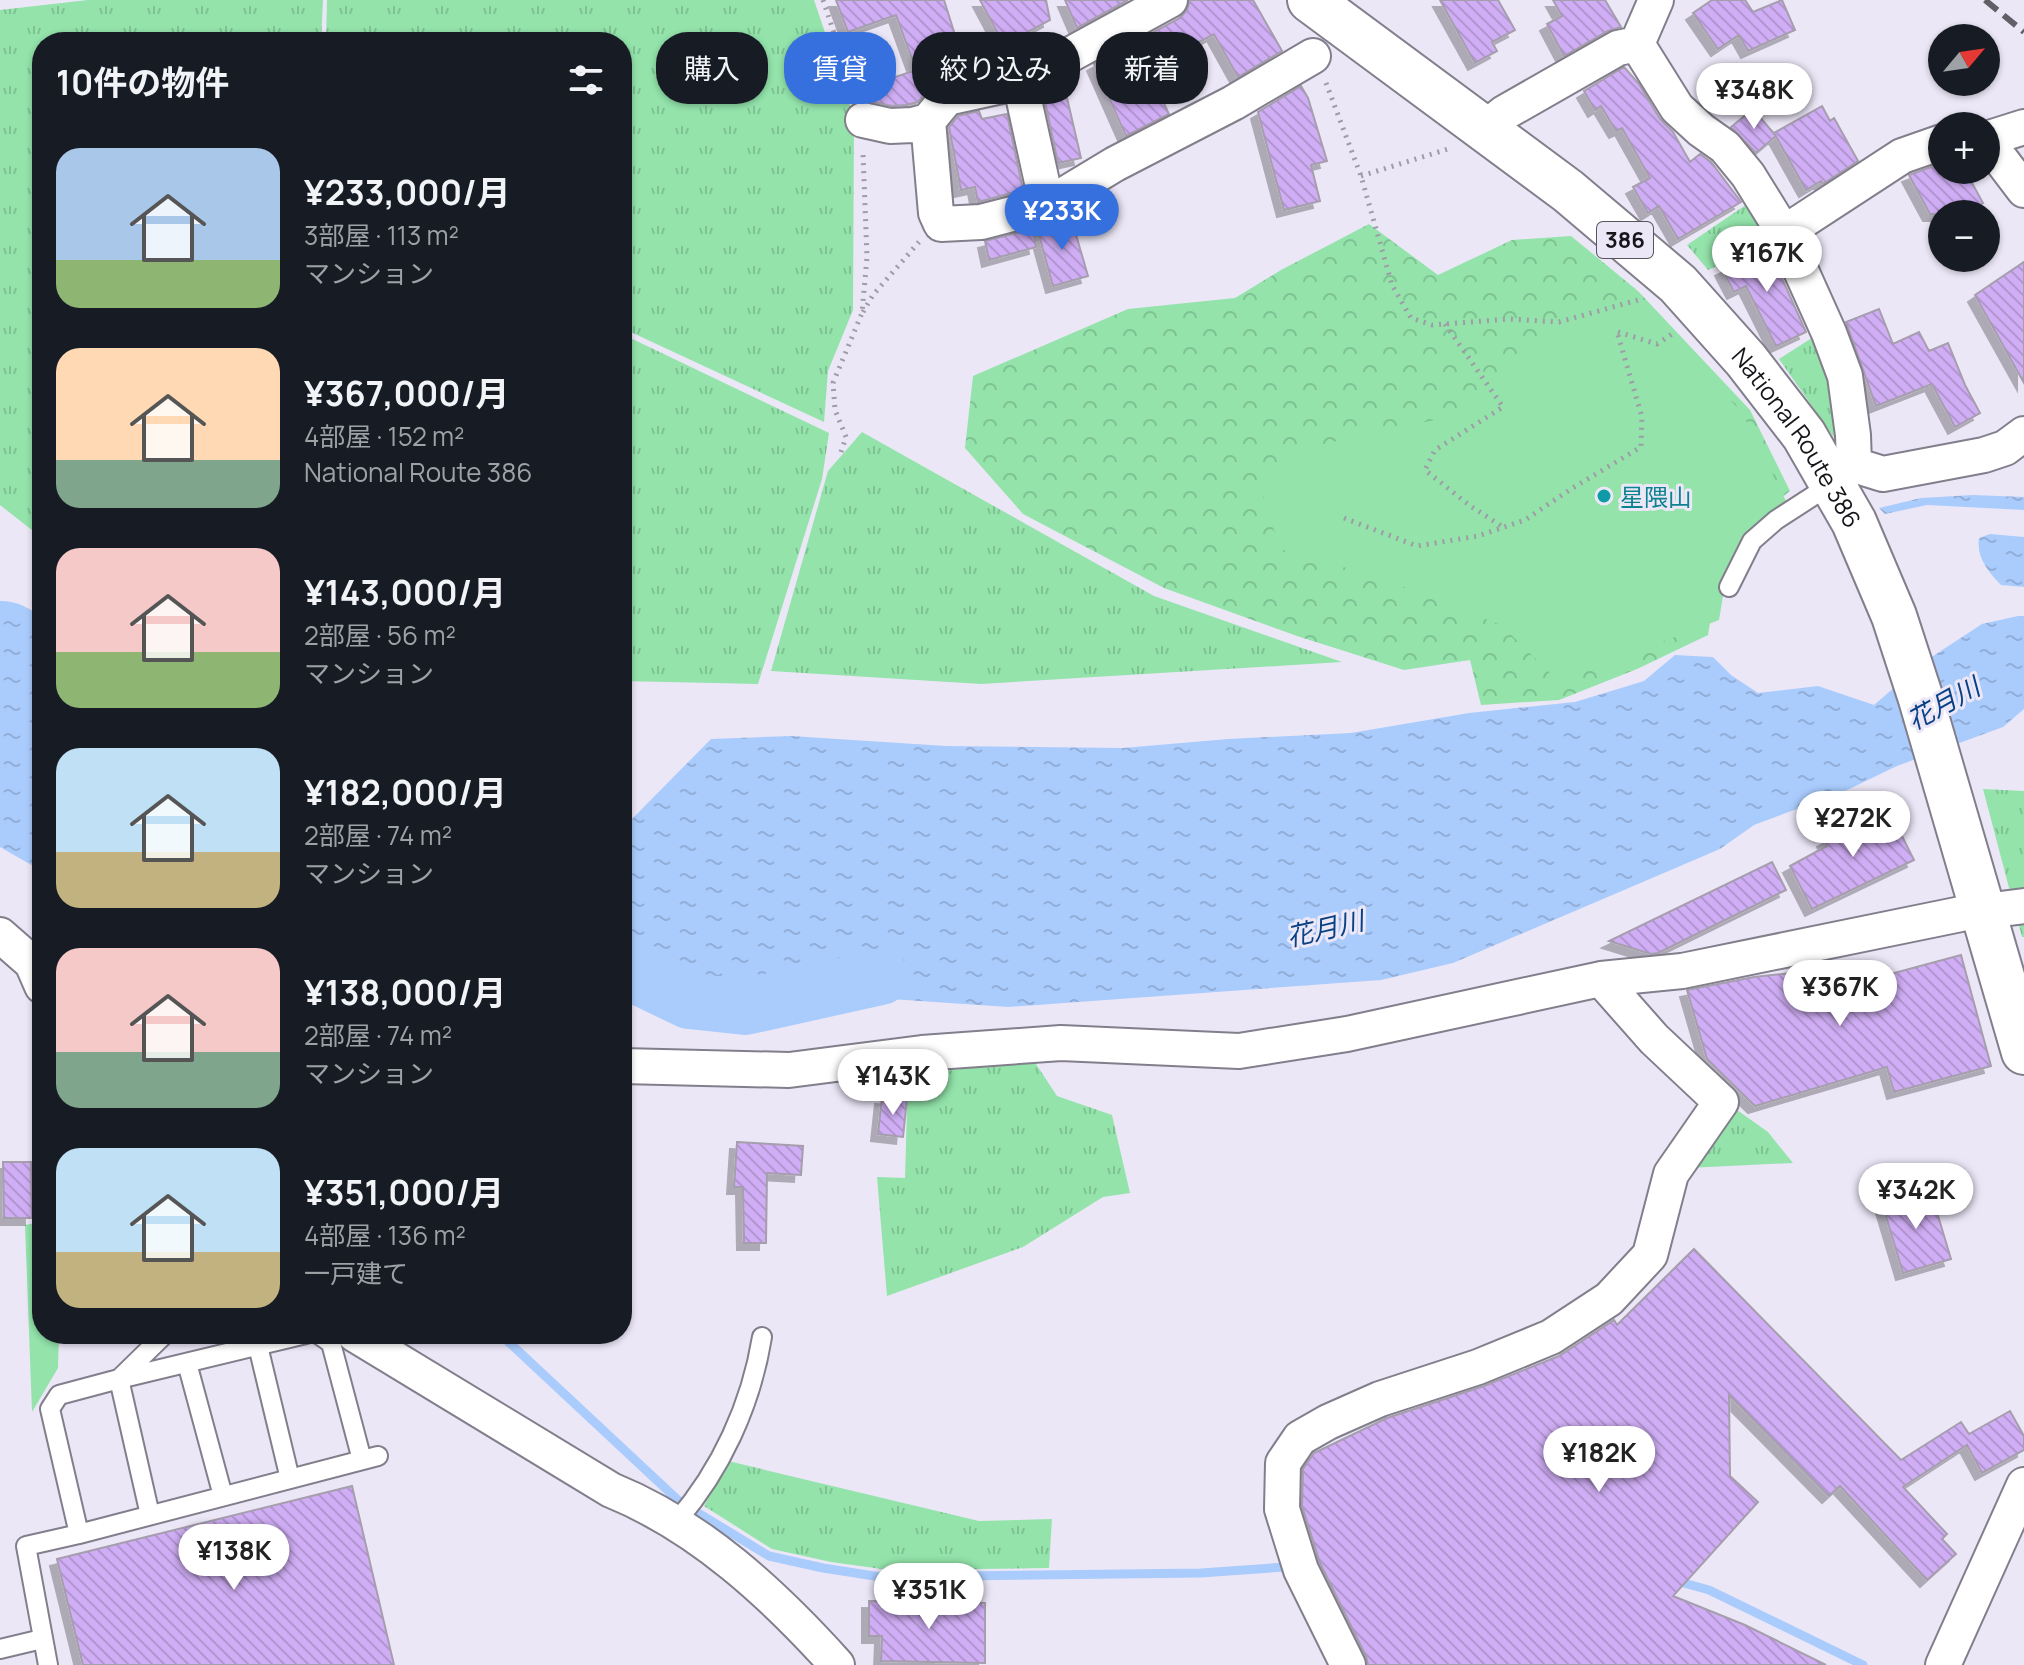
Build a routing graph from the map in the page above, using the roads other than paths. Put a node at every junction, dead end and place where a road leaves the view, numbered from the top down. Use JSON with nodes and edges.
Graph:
{"nodes":[{"id":1,"x":1170,"y":0,"type":"edge"},
{"id":2,"x":1310,"y":0,"type":"edge"},
{"id":3,"x":1656,"y":0,"type":"edge"},
{"id":4,"x":1637,"y":44,"type":"junction"},
{"id":5,"x":1080,"y":49,"type":"edge"},
{"id":6,"x":1313,"y":56,"type":"road end"},
{"id":7,"x":942,"y":104,"type":"edge"},
{"id":8,"x":1025,"y":104,"type":"edge"},
{"id":9,"x":863,"y":120,"type":"road end"},
{"id":10,"x":928,"y":121,"type":"junction"},
{"id":11,"x":2024,"y":127,"type":"edge"},
{"id":12,"x":1484,"y":129,"type":"junction"},
{"id":13,"x":2000,"y":135,"type":"edge"},
{"id":14,"x":1928,"y":147,"type":"edge"},
{"id":15,"x":2000,"y":158,"type":"edge"},
{"id":16,"x":2024,"y":190,"type":"edge"},
{"id":17,"x":1047,"y":205,"type":"junction"},
{"id":18,"x":1784,"y":233,"type":"junction"},
{"id":19,"x":2024,"y":434,"type":"edge"},
{"id":20,"x":1842,"y":475,"type":"junction"},
{"id":21,"x":1729,"y":587,"type":"dead end"},
{"id":22,"x":1994,"y":900,"type":"edge"},
{"id":23,"x":0,"y":935,"type":"edge"},
{"id":24,"x":32,"y":963,"type":"edge"},
{"id":25,"x":1601,"y":979,"type":"junction"},
{"id":26,"x":2024,"y":1052,"type":"edge"},
{"id":27,"x":632,"y":1066,"type":"edge"},
{"id":28,"x":762,"y":1337,"type":"dead end"},
{"id":29,"x":155,"y":1344,"type":"edge"},
{"id":30,"x":266,"y":1344,"type":"edge"},
{"id":31,"x":331,"y":1344,"type":"edge"},
{"id":32,"x":370,"y":1344,"type":"edge"},
{"id":33,"x":258,"y":1346,"type":"junction"},
{"id":34,"x":187,"y":1363,"type":"junction"},
{"id":35,"x":119,"y":1379,"type":"junction"},
{"id":36,"x":290,"y":1479,"type":"junction"},
{"id":37,"x":2024,"y":1485,"type":"edge"},
{"id":38,"x":223,"y":1496,"type":"junction"},
{"id":39,"x":683,"y":1514,"type":"junction"},
{"id":40,"x":150,"y":1515,"type":"junction"},
{"id":41,"x":79,"y":1534,"type":"junction"},
{"id":42,"x":42,"y":1639,"type":"junction"},
{"id":43,"x":0,"y":1649,"type":"edge"},
{"id":44,"x":48,"y":1665,"type":"edge"},
{"id":45,"x":837,"y":1665,"type":"edge"},
{"id":46,"x":1348,"y":1665,"type":"edge"},
{"id":47,"x":1943,"y":1665,"type":"edge"}],
"edges":[{"from":1,"to":5,"type":"street"},
{"from":2,"to":12,"type":"highway","name":"National Route 386","number":"386"},
{"from":3,"to":4,"type":"street"},
{"from":4,"to":12,"type":"street"},
{"from":4,"to":18,"type":"street"},
{"from":6,"to":17,"type":"street"},
{"from":7,"to":10,"type":"street"},
{"from":8,"to":17,"type":"street"},
{"from":9,"to":10,"type":"street"},
{"from":10,"to":17,"type":"street"},
{"from":11,"to":13,"type":"street"},
{"from":12,"to":20,"type":"highway","name":"National Route 386","number":"386"},
{"from":14,"to":18,"type":"street"},
{"from":15,"to":16,"type":"street"},
{"from":18,"to":20,"type":"street"},
{"from":19,"to":20,"type":"street"},
{"from":20,"to":21,"type":"lane"},
{"from":20,"to":22,"type":"highway","name":"National Route 386","number":"386"},
{"from":22,"to":25,"type":"street"},
{"from":22,"to":26,"type":"highway","name":"National Route 386","number":"386"},
{"from":23,"to":24,"type":"street"},
{"from":25,"to":27,"type":"street"},
{"from":25,"to":46,"type":"street"},
{"from":28,"to":39,"type":"lane"},
{"from":29,"to":35,"type":"lane"},
{"from":30,"to":33,"type":"lane"},
{"from":31,"to":36,"type":"lane"},
{"from":32,"to":39,"type":"street"},
{"from":33,"to":34,"type":"lane"},
{"from":33,"to":36,"type":"lane"},
{"from":34,"to":35,"type":"lane"},
{"from":34,"to":38,"type":"lane"},
{"from":35,"to":40,"type":"lane"},
{"from":35,"to":41,"type":"lane"},
{"from":36,"to":38,"type":"lane"},
{"from":37,"to":47,"type":"street"},
{"from":38,"to":40,"type":"lane"},
{"from":39,"to":45,"type":"street"},
{"from":40,"to":41,"type":"lane"},
{"from":41,"to":42,"type":"lane"},
{"from":42,"to":43,"type":"lane"},
{"from":42,"to":44,"type":"lane"}]}
